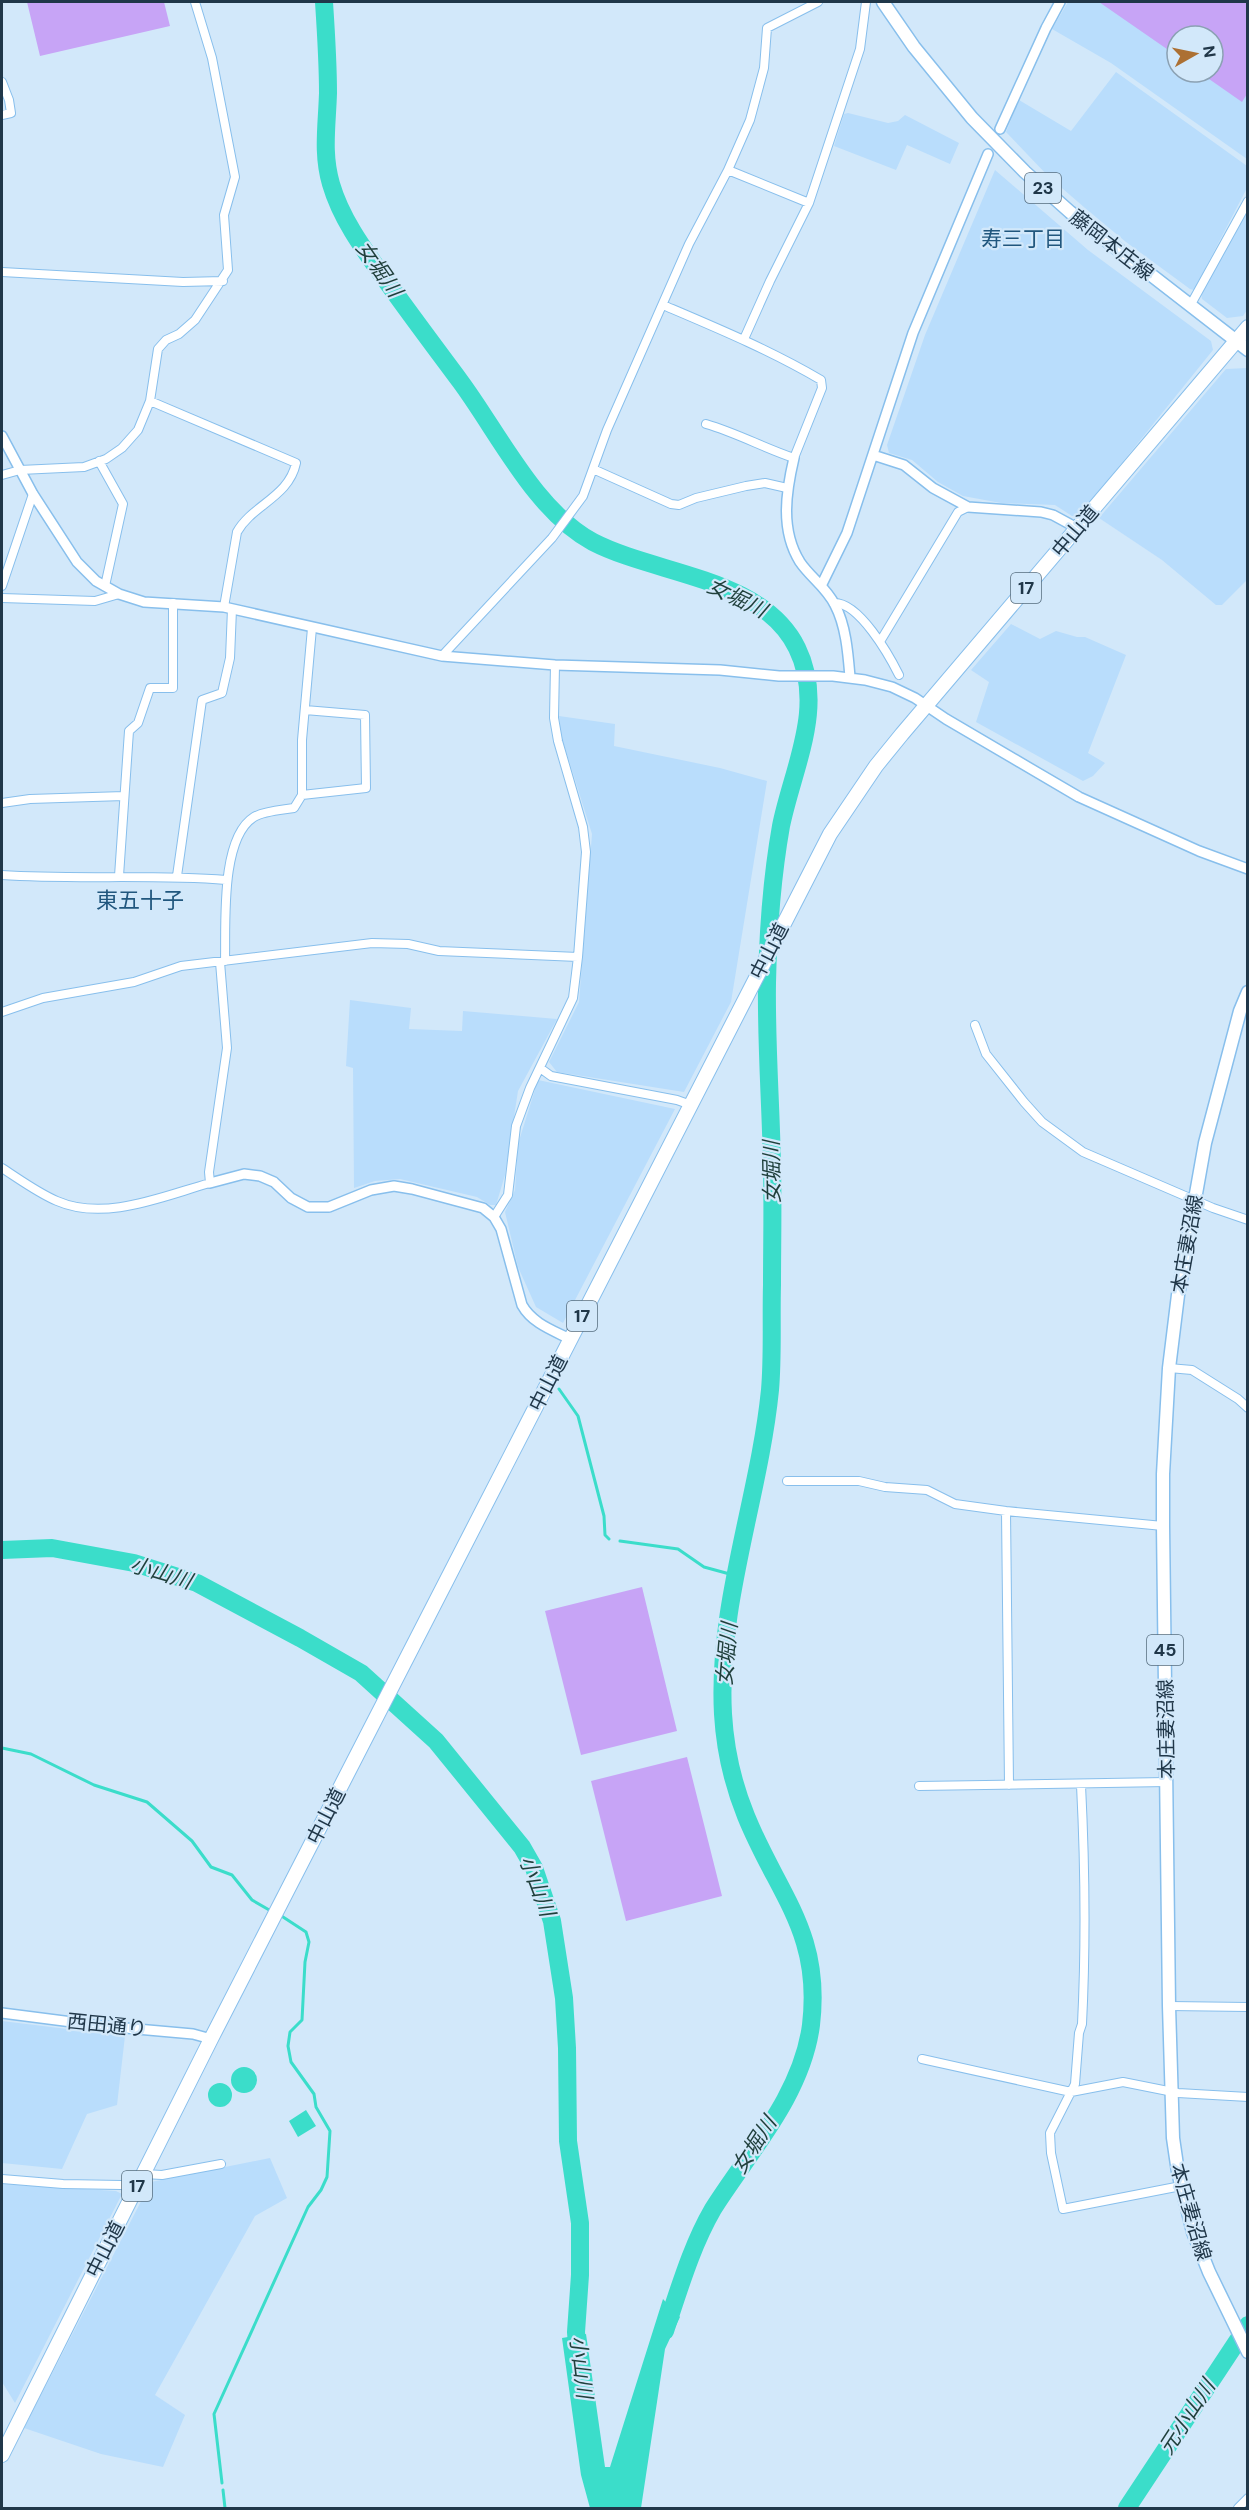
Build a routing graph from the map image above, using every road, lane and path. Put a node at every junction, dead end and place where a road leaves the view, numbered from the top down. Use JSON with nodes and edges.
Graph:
{"nodes":[{"id":1,"x":195,"y":2,"type":"edge"},
{"id":2,"x":818,"y":2,"type":"edge"},
{"id":3,"x":866,"y":2,"type":"edge"},
{"id":4,"x":883,"y":2,"type":"edge"},
{"id":5,"x":1060,"y":2,"type":"edge"},
{"id":6,"x":2,"y":82,"type":"edge"},
{"id":7,"x":2,"y":116,"type":"edge"},
{"id":8,"x":1000,"y":129,"type":"dead end"},
{"id":9,"x":988,"y":154,"type":"dead end"},
{"id":10,"x":728,"y":170,"type":"junction"},
{"id":11,"x":1248,"y":201,"type":"edge"},
{"id":12,"x":809,"y":202,"type":"junction"},
{"id":13,"x":2,"y":272,"type":"edge"},
{"id":14,"x":223,"y":281,"type":"junction"},
{"id":15,"x":663,"y":305,"type":"junction"},
{"id":16,"x":1190,"y":306,"type":"junction"},
{"id":17,"x":1248,"y":327,"type":"edge"},
{"id":18,"x":744,"y":339,"type":"junction"},
{"id":19,"x":1236,"y":341,"type":"junction"},
{"id":20,"x":1248,"y":350,"type":"edge"},
{"id":21,"x":150,"y":401,"type":"junction"},
{"id":22,"x":706,"y":424,"type":"dead end"},
{"id":23,"x":2,"y":436,"type":"edge"},
{"id":24,"x":873,"y":455,"type":"junction"},
{"id":25,"x":794,"y":458,"type":"junction"},
{"id":26,"x":99,"y":462,"type":"junction"},
{"id":27,"x":593,"y":469,"type":"junction"},
{"id":28,"x":20,"y":470,"type":"junction"},
{"id":29,"x":2,"y":475,"type":"edge"},
{"id":30,"x":787,"y":488,"type":"junction"},
{"id":31,"x":33,"y":494,"type":"junction"},
{"id":32,"x":968,"y":507,"type":"junction"},
{"id":33,"x":1077,"y":528,"type":"junction"},
{"id":34,"x":822,"y":584,"type":"junction"},
{"id":35,"x":2,"y":586,"type":"edge"},
{"id":36,"x":105,"y":586,"type":"junction"},
{"id":37,"x":119,"y":594,"type":"junction"},
{"id":38,"x":2,"y":598,"type":"edge"},
{"id":39,"x":173,"y":603,"type":"junction"},
{"id":40,"x":834,"y":603,"type":"junction"},
{"id":41,"x":228,"y":608,"type":"junction"},
{"id":42,"x":312,"y":628,"type":"junction"},
{"id":43,"x":881,"y":640,"type":"junction"},
{"id":44,"x":442,"y":656,"type":"junction"},
{"id":45,"x":555,"y":664,"type":"junction"},
{"id":46,"x":899,"y":675,"type":"dead end"},
{"id":47,"x":850,"y":677,"type":"junction"},
{"id":48,"x":927,"y":705,"type":"junction"},
{"id":49,"x":305,"y":710,"type":"junction"},
{"id":50,"x":302,"y":795,"type":"junction"},
{"id":51,"x":124,"y":796,"type":"junction"},
{"id":52,"x":2,"y":803,"type":"edge"},
{"id":53,"x":1248,"y":869,"type":"edge"},
{"id":54,"x":2,"y":875,"type":"edge"},
{"id":55,"x":119,"y":876,"type":"junction"},
{"id":56,"x":177,"y":876,"type":"junction"},
{"id":57,"x":226,"y":880,"type":"junction"},
{"id":58,"x":578,"y":957,"type":"junction"},
{"id":59,"x":223,"y":962,"type":"junction"},
{"id":60,"x":1248,"y":992,"type":"edge"},
{"id":61,"x":2,"y":1012,"type":"edge"},
{"id":62,"x":975,"y":1025,"type":"dead end"},
{"id":63,"x":540,"y":1068,"type":"junction"},
{"id":64,"x":691,"y":1105,"type":"junction"},
{"id":65,"x":2,"y":1168,"type":"edge"},
{"id":66,"x":210,"y":1183,"type":"junction"},
{"id":67,"x":1194,"y":1198,"type":"junction"},
{"id":68,"x":494,"y":1217,"type":"junction"},
{"id":69,"x":1248,"y":1220,"type":"edge"},
{"id":70,"x":570,"y":1339,"type":"junction"},
{"id":71,"x":1168,"y":1368,"type":"junction"},
{"id":72,"x":1248,"y":1408,"type":"edge"},
{"id":73,"x":787,"y":1480,"type":"dead end"},
{"id":74,"x":1006,"y":1511,"type":"junction"},
{"id":75,"x":1163,"y":1526,"type":"junction"},
{"id":76,"x":1167,"y":1782,"type":"junction"},
{"id":77,"x":1009,"y":1785,"type":"junction"},
{"id":78,"x":1081,"y":1785,"type":"junction"},
{"id":79,"x":919,"y":1786,"type":"dead end"},
{"id":80,"x":1169,"y":2006,"type":"junction"},
{"id":81,"x":1248,"y":2007,"type":"edge"},
{"id":82,"x":2,"y":2013,"type":"edge"},
{"id":83,"x":211,"y":2038,"type":"junction"},
{"id":84,"x":922,"y":2059,"type":"dead end"},
{"id":85,"x":1170,"y":2091,"type":"junction"},
{"id":86,"x":1071,"y":2092,"type":"junction"},
{"id":87,"x":1248,"y":2097,"type":"edge"},
{"id":88,"x":221,"y":2164,"type":"dead end"},
{"id":89,"x":144,"y":2174,"type":"junction"},
{"id":90,"x":2,"y":2179,"type":"edge"},
{"id":91,"x":1181,"y":2186,"type":"junction"},
{"id":92,"x":136,"y":2189,"type":"junction"},
{"id":93,"x":1248,"y":2352,"type":"edge"},
{"id":94,"x":2,"y":2455,"type":"edge"},
{"id":95,"x":1248,"y":2498,"type":"edge"},
{"id":96,"x":1238,"y":2508,"type":"edge"}],
"edges":[{"from":1,"to":14,"type":"street"},
{"from":2,"to":10,"type":"street"},
{"from":3,"to":12,"type":"street"},
{"from":4,"to":16,"type":"main road","name":"藤岡本庄線","number":"23"},
{"from":5,"to":8,"type":"street"},
{"from":6,"to":7,"type":"street"},
{"from":9,"to":24,"type":"street"},
{"from":10,"to":12,"type":"street"},
{"from":10,"to":15,"type":"street"},
{"from":11,"to":16,"type":"street"},
{"from":12,"to":18,"type":"street"},
{"from":13,"to":14,"type":"street"},
{"from":14,"to":21,"type":"street"},
{"from":15,"to":18,"type":"street"},
{"from":15,"to":27,"type":"street"},
{"from":16,"to":19,"type":"main road","name":"藤岡本庄線","number":"23"},
{"from":17,"to":19,"type":"highway","name":"中山道","number":"17"},
{"from":18,"to":25,"type":"street"},
{"from":19,"to":20,"type":"main road"},
{"from":19,"to":33,"type":"highway","name":"中山道","number":"17"},
{"from":21,"to":26,"type":"street"},
{"from":21,"to":41,"type":"street"},
{"from":22,"to":25,"type":"street"},
{"from":23,"to":28,"type":"street"},
{"from":24,"to":32,"type":"street"},
{"from":24,"to":34,"type":"street"},
{"from":25,"to":30,"type":"street"},
{"from":26,"to":28,"type":"street"},
{"from":26,"to":36,"type":"street"},
{"from":27,"to":30,"type":"street"},
{"from":27,"to":44,"type":"street"},
{"from":28,"to":29,"type":"street"},
{"from":28,"to":31,"type":"street"},
{"from":30,"to":34,"type":"street"},
{"from":31,"to":35,"type":"street"},
{"from":31,"to":36,"type":"street"},
{"from":32,"to":33,"type":"street"},
{"from":32,"to":43,"type":"street"},
{"from":33,"to":48,"type":"highway","name":"中山道","number":"17"},
{"from":34,"to":40,"type":"street"},
{"from":36,"to":37,"type":"street"},
{"from":37,"to":38,"type":"street"},
{"from":37,"to":39,"type":"street"},
{"from":39,"to":41,"type":"street"},
{"from":39,"to":51,"type":"street"},
{"from":40,"to":43,"type":"street"},
{"from":40,"to":47,"type":"street"},
{"from":41,"to":42,"type":"street"},
{"from":41,"to":56,"type":"street"},
{"from":42,"to":44,"type":"street"},
{"from":42,"to":49,"type":"street"},
{"from":43,"to":46,"type":"street"},
{"from":44,"to":45,"type":"street"},
{"from":45,"to":47,"type":"street"},
{"from":45,"to":58,"type":"street"},
{"from":47,"to":48,"type":"street"},
{"from":48,"to":53,"type":"street"},
{"from":48,"to":64,"type":"highway","name":"中山道","number":"17"},
{"from":49,"to":50,"type":"street"},
{"from":49,"to":50,"type":"street"},
{"from":50,"to":57,"type":"street"},
{"from":51,"to":52,"type":"street"},
{"from":51,"to":55,"type":"street"},
{"from":54,"to":55,"type":"street"},
{"from":55,"to":56,"type":"street"},
{"from":56,"to":57,"type":"street"},
{"from":57,"to":59,"type":"street"},
{"from":58,"to":59,"type":"street"},
{"from":58,"to":63,"type":"street"},
{"from":59,"to":61,"type":"street"},
{"from":59,"to":66,"type":"street"},
{"from":60,"to":67,"type":"main road","name":"本庄妻沼線","number":"45"},
{"from":62,"to":67,"type":"street"},
{"from":63,"to":64,"type":"street"},
{"from":63,"to":68,"type":"street"},
{"from":64,"to":70,"type":"highway","name":"中山道","number":"17"},
{"from":65,"to":66,"type":"street"},
{"from":66,"to":68,"type":"street"},
{"from":67,"to":69,"type":"street"},
{"from":67,"to":71,"type":"main road","name":"本庄妻沼線","number":"45"},
{"from":68,"to":70,"type":"street"},
{"from":70,"to":83,"type":"highway","name":"中山道","number":"17"},
{"from":71,"to":72,"type":"street"},
{"from":71,"to":75,"type":"main road","name":"本庄妻沼線","number":"45"},
{"from":73,"to":74,"type":"street"},
{"from":74,"to":75,"type":"street"},
{"from":74,"to":77,"type":"street"},
{"from":75,"to":76,"type":"main road","name":"本庄妻沼線","number":"45"},
{"from":76,"to":78,"type":"street"},
{"from":76,"to":80,"type":"main road","name":"本庄妻沼線","number":"45"},
{"from":77,"to":78,"type":"street"},
{"from":77,"to":79,"type":"street"},
{"from":78,"to":86,"type":"street"},
{"from":80,"to":81,"type":"street"},
{"from":80,"to":85,"type":"main road","name":"本庄妻沼線","number":"45"},
{"from":82,"to":83,"type":"street","name":"西田通り"},
{"from":83,"to":89,"type":"highway","name":"中山道","number":"17"},
{"from":84,"to":86,"type":"street"},
{"from":85,"to":86,"type":"street"},
{"from":85,"to":87,"type":"street"},
{"from":85,"to":91,"type":"main road","name":"本庄妻沼線","number":"45"},
{"from":86,"to":91,"type":"street"},
{"from":88,"to":89,"type":"street"},
{"from":89,"to":92,"type":"highway","name":"中山道","number":"17"},
{"from":90,"to":92,"type":"street"},
{"from":91,"to":93,"type":"main road","name":"本庄妻沼線","number":"45"},
{"from":92,"to":94,"type":"highway","name":"中山道","number":"17"},
{"from":95,"to":96,"type":"street"}]}
